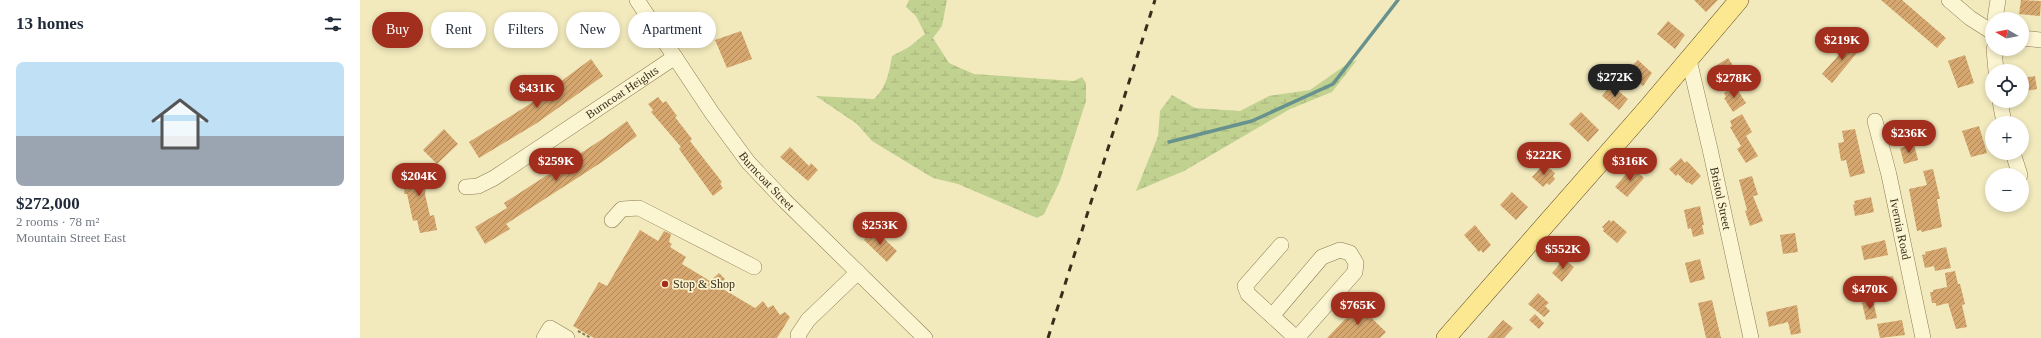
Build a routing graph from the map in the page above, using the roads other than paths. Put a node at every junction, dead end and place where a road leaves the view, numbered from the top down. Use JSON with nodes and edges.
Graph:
{"nodes":[{"id":1,"x":637,"y":0,"type":"edge"},
{"id":2,"x":1739,"y":0,"type":"edge"},
{"id":3,"x":1949,"y":0,"type":"edge"},
{"id":4,"x":1998,"y":0,"type":"edge"},
{"id":5,"x":1996,"y":12,"type":"edge"},
{"id":6,"x":1985,"y":28,"type":"edge"},
{"id":7,"x":2029,"y":39,"type":"edge"},
{"id":8,"x":2041,"y":40,"type":"edge"},
{"id":9,"x":675,"y":57,"type":"junction"},
{"id":10,"x":1688,"y":60,"type":"junction"},
{"id":11,"x":1874,"y":121,"type":"dead end"},
{"id":12,"x":466,"y":187,"type":"dead end"},
{"id":13,"x":612,"y":220,"type":"dead end"},
{"id":14,"x":1281,"y":245,"type":"dead end"},
{"id":15,"x":754,"y":267,"type":"dead end"},
{"id":16,"x":858,"y":272,"type":"junction"},
{"id":17,"x":1272,"y":316,"type":"junction"},
{"id":18,"x":570,"y":333,"type":"edge"},
{"id":19,"x":544,"y":338,"type":"edge"},
{"id":20,"x":799,"y":338,"type":"edge"},
{"id":21,"x":925,"y":338,"type":"edge"},
{"id":22,"x":1297,"y":338,"type":"edge"},
{"id":23,"x":1446,"y":338,"type":"edge"},
{"id":24,"x":1751,"y":338,"type":"edge"},
{"id":25,"x":1923,"y":338,"type":"edge"}],
"edges":[{"from":1,"to":9,"type":"street","name":"Burncoat Street"},
{"from":2,"to":10,"type":"main road"},
{"from":3,"to":6,"type":"street"},
{"from":4,"to":5,"type":"street"},
{"from":7,"to":8,"type":"street"},
{"from":9,"to":12,"type":"street","name":"Burncoat Heights"},
{"from":9,"to":16,"type":"street","name":"Burncoat Street"},
{"from":10,"to":23,"type":"main road"},
{"from":10,"to":24,"type":"street","name":"Bristol Street"},
{"from":11,"to":25,"type":"street","name":"Ivernia Road"},
{"from":13,"to":15,"type":"street"},
{"from":14,"to":17,"type":"street"},
{"from":16,"to":20,"type":"street"},
{"from":16,"to":21,"type":"street","name":"Burncoat Street"},
{"from":17,"to":22,"type":"street"},
{"from":17,"to":22,"type":"street"},
{"from":18,"to":19,"type":"street"}]}
